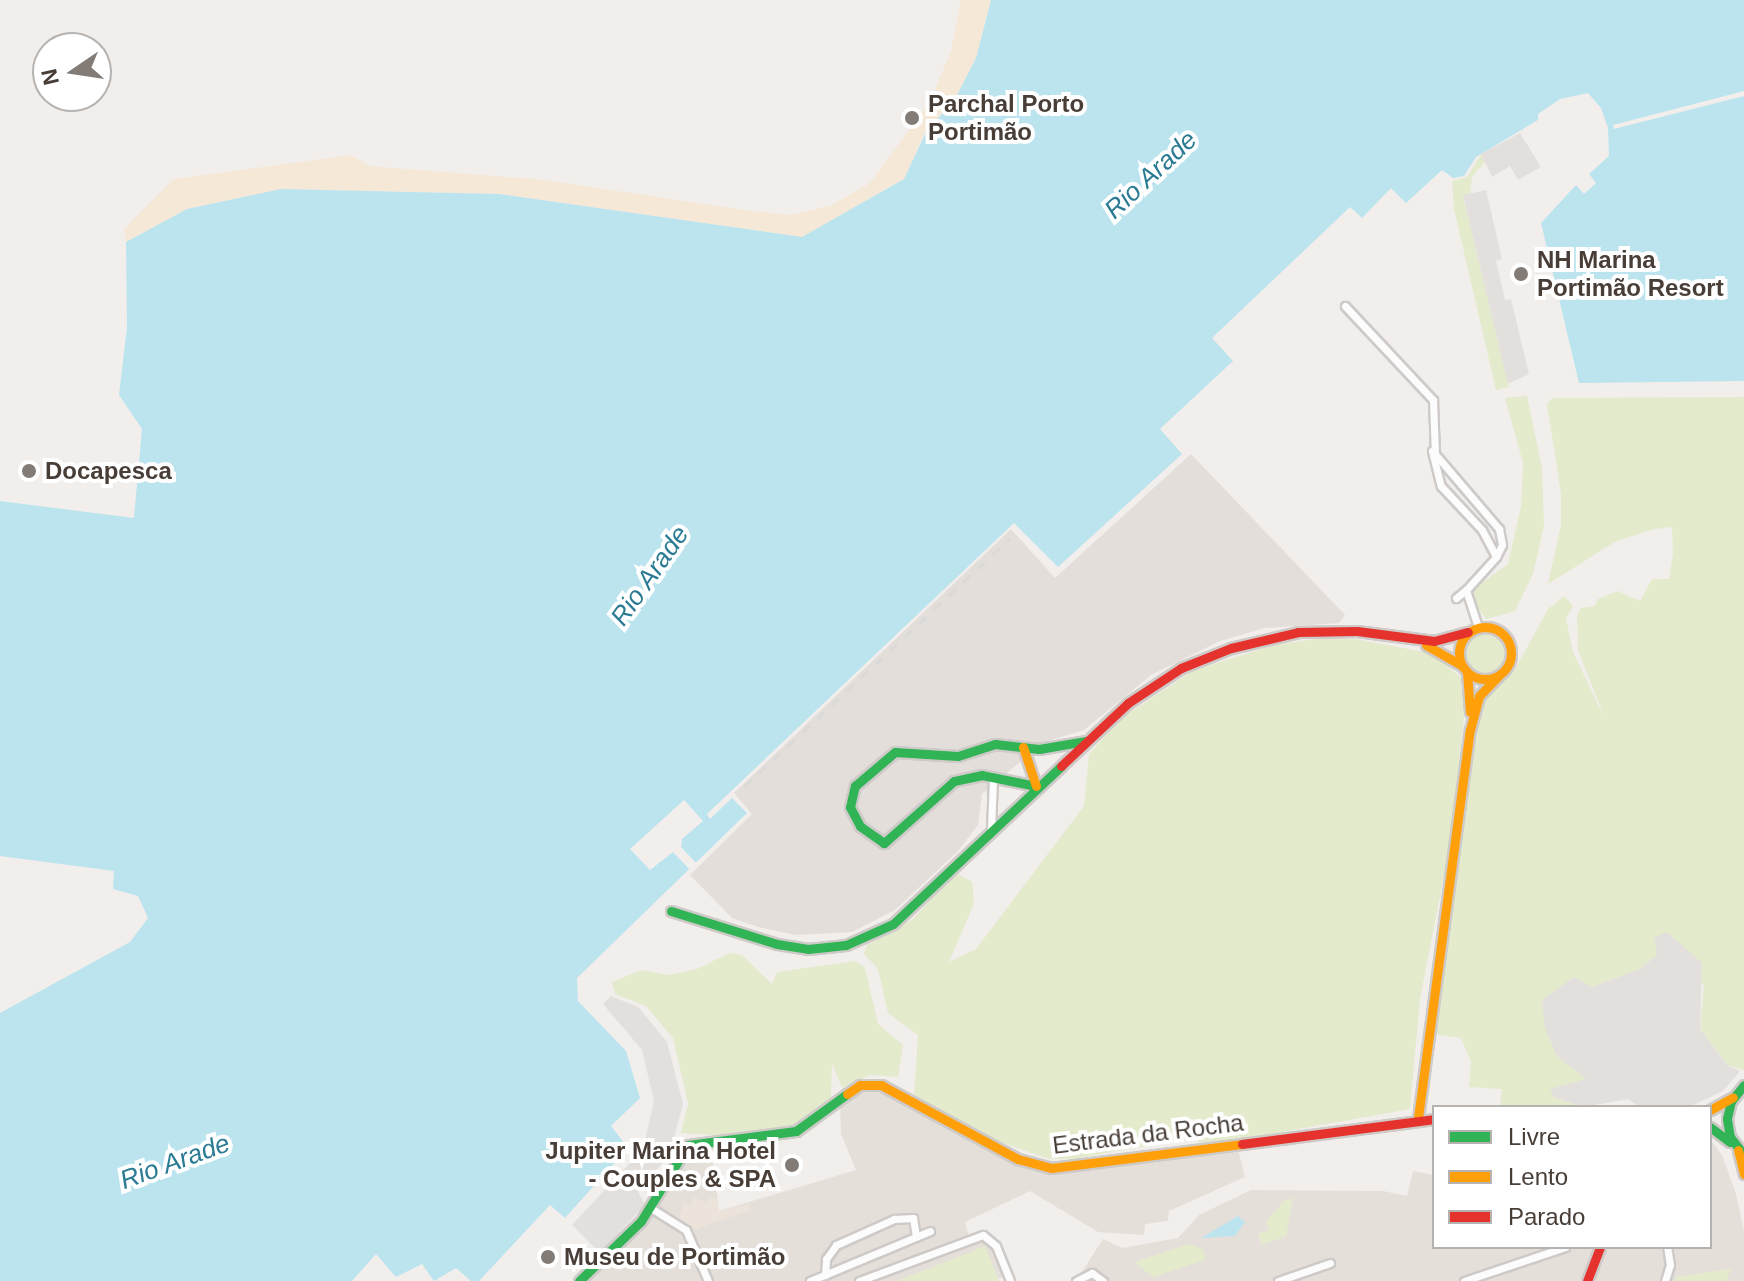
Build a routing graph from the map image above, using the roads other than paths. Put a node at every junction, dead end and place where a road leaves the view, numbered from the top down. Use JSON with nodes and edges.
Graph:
{"nodes":[{"id":1,"x":1345,"y":306,"type":"dead end"},
{"id":2,"x":1431,"y":445,"type":"junction"},
{"id":3,"x":1496,"y":557,"type":"junction"},
{"id":4,"x":1466,"y":590,"type":"junction"},
{"id":5,"x":1456,"y":598,"type":"dead end"},
{"id":6,"x":1473,"y":630,"type":"junction"},
{"id":7,"x":1404,"y":638,"type":"junction"},
{"id":8,"x":1465,"y":670,"type":"junction"},
{"id":9,"x":1498,"y":676,"type":"junction"},
{"id":10,"x":1470,"y":730,"type":"junction"},
{"id":11,"x":1089,"y":740,"type":"junction"},
{"id":12,"x":1023,"y":747,"type":"junction"},
{"id":13,"x":993,"y":777,"type":"junction"},
{"id":14,"x":1036,"y":786,"type":"junction"},
{"id":15,"x":991,"y":830,"type":"junction"},
{"id":16,"x":671,"y":911,"type":"dead end"},
{"id":17,"x":1744,"y":1085,"type":"edge"},
{"id":18,"x":1733,"y":1097,"type":"junction"},
{"id":19,"x":1712,"y":1109,"type":"edge"},
{"id":20,"x":1418,"y":1118,"type":"junction"},
{"id":21,"x":1432,"y":1119,"type":"edge"},
{"id":22,"x":1712,"y":1129,"type":"edge"},
{"id":23,"x":1739,"y":1150,"type":"edge"},
{"id":24,"x":1744,"y":1174,"type":"edge"},
{"id":25,"x":651,"y":1208,"type":"junction"},
{"id":26,"x":930,"y":1231,"type":"dead end"},
{"id":27,"x":916,"y":1237,"type":"junction"},
{"id":28,"x":1559,"y":1249,"type":"edge"},
{"id":29,"x":1599,"y":1249,"type":"edge"},
{"id":30,"x":1667,"y":1249,"type":"edge"},
{"id":31,"x":1330,"y":1263,"type":"dead end"},
{"id":32,"x":825,"y":1275,"type":"junction"},
{"id":33,"x":579,"y":1281,"type":"edge"},
{"id":34,"x":708,"y":1281,"type":"edge"},
{"id":35,"x":810,"y":1281,"type":"edge"},
{"id":36,"x":859,"y":1281,"type":"edge"},
{"id":37,"x":1010,"y":1281,"type":"edge"},
{"id":38,"x":1076,"y":1281,"type":"edge"},
{"id":39,"x":1103,"y":1281,"type":"edge"},
{"id":40,"x":1278,"y":1281,"type":"edge"},
{"id":41,"x":1464,"y":1281,"type":"edge"},
{"id":42,"x":1587,"y":1281,"type":"edge"},
{"id":43,"x":1665,"y":1281,"type":"edge"}],
"edges":[{"from":1,"to":2,"type":"street"},
{"from":2,"to":3,"type":"street"},
{"from":2,"to":3,"type":"street"},
{"from":3,"to":4,"type":"street"},
{"from":4,"to":5,"type":"street"},
{"from":4,"to":6,"type":"street"},
{"from":6,"to":7,"type":"street"},
{"from":6,"to":8,"type":"street"},
{"from":6,"to":9,"type":"street"},
{"from":7,"to":8,"type":"street"},
{"from":7,"to":11,"type":"street"},
{"from":8,"to":9,"type":"street"},
{"from":8,"to":10,"type":"street"},
{"from":9,"to":10,"type":"street"},
{"from":10,"to":20,"type":"street"},
{"from":11,"to":12,"type":"street"},
{"from":11,"to":14,"type":"street"},
{"from":12,"to":13,"type":"street"},
{"from":12,"to":14,"type":"street"},
{"from":13,"to":14,"type":"street"},
{"from":13,"to":15,"type":"street"},
{"from":14,"to":15,"type":"street"},
{"from":15,"to":16,"type":"street"},
{"from":17,"to":18,"type":"street"},
{"from":18,"to":19,"type":"street"},
{"from":18,"to":23,"type":"street"},
{"from":20,"to":21,"type":"street","name":"Estrada da Rocha"},
{"from":20,"to":25,"type":"street","name":"Estrada da Rocha"},
{"from":22,"to":23,"type":"street"},
{"from":23,"to":24,"type":"street"},
{"from":25,"to":33,"type":"street"},
{"from":25,"to":34,"type":"street"},
{"from":26,"to":27,"type":"street"},
{"from":27,"to":32,"type":"street"},
{"from":27,"to":32,"type":"street"},
{"from":28,"to":41,"type":"street"},
{"from":29,"to":42,"type":"street"},
{"from":30,"to":43,"type":"street"},
{"from":31,"to":40,"type":"street"},
{"from":32,"to":35,"type":"street"},
{"from":36,"to":37,"type":"street"},
{"from":38,"to":39,"type":"street"}]}
